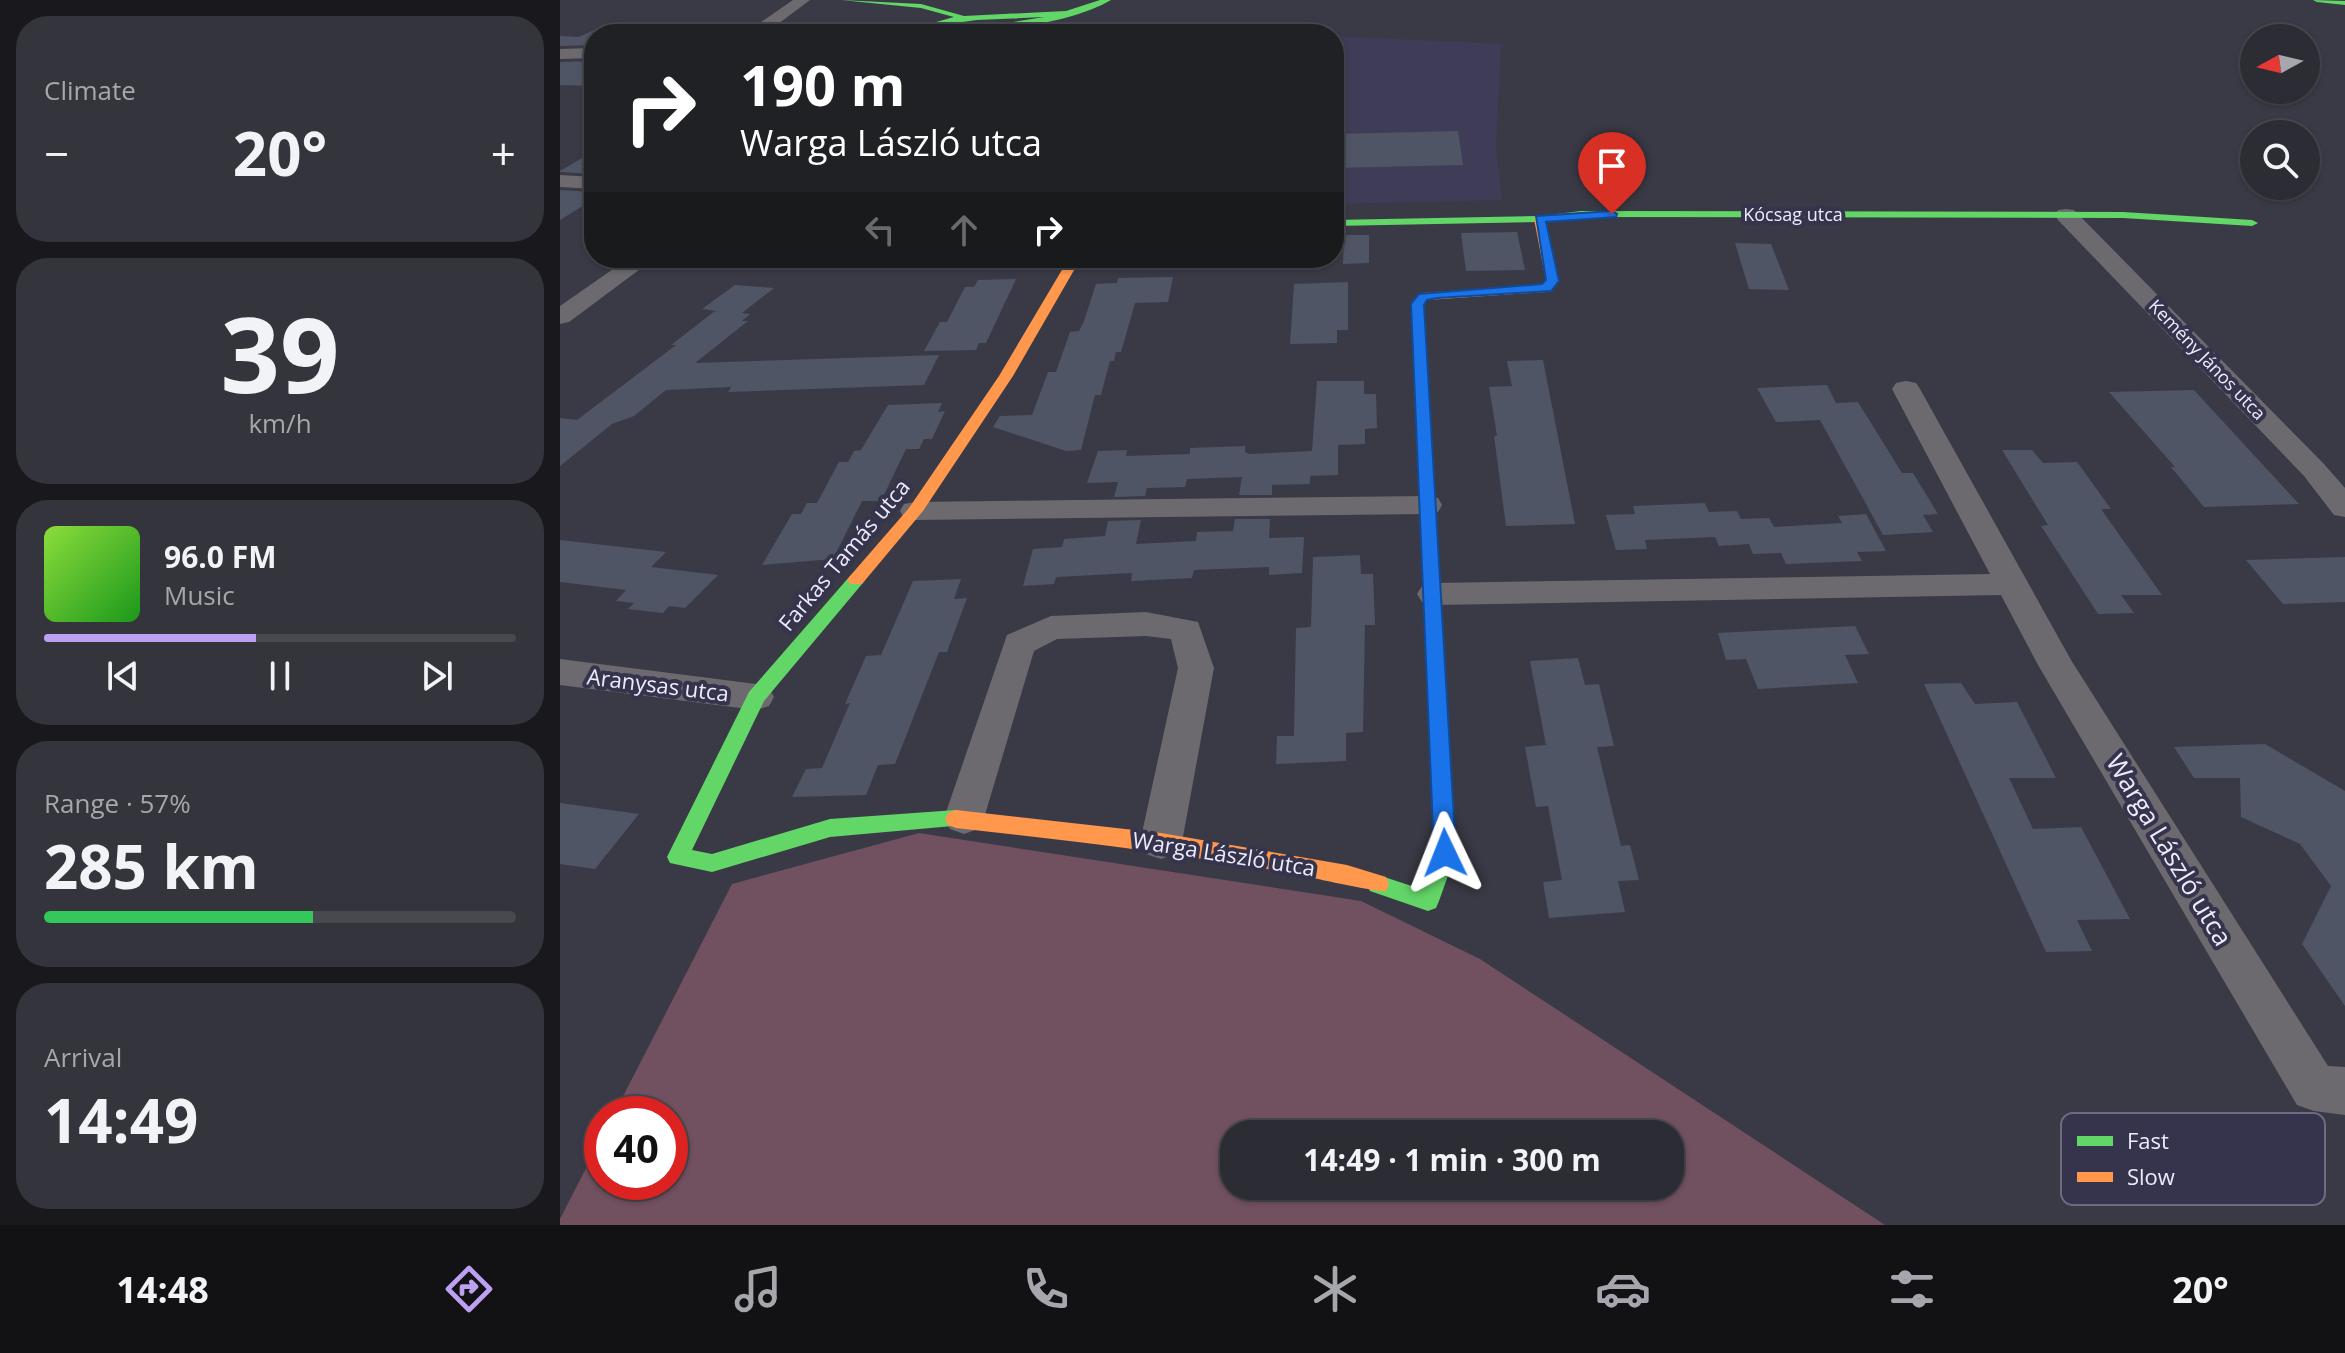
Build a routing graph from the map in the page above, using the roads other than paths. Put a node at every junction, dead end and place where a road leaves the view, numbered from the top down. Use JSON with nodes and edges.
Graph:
{"nodes":[{"id":1,"x":803,"y":0,"type":"edge"},
{"id":2,"x":845,"y":0,"type":"edge"},
{"id":3,"x":1107,"y":0,"type":"edge"},
{"id":4,"x":2317,"y":0,"type":"edge"},
{"id":5,"x":919,"y":3,"type":"edge"},
{"id":6,"x":2345,"y":3,"type":"edge"},
{"id":7,"x":769,"y":24,"type":"edge"},
{"id":8,"x":942,"y":24,"type":"edge"},
{"id":9,"x":969,"y":24,"type":"edge"},
{"id":10,"x":584,"y":53,"type":"edge"},
{"id":11,"x":560,"y":54,"type":"edge"},
{"id":12,"x":560,"y":181,"type":"edge"},
{"id":13,"x":584,"y":182,"type":"edge"},
{"id":14,"x":2066,"y":215,"type":"junction"},
{"id":15,"x":1540,"y":219,"type":"junction"},
{"id":16,"x":1344,"y":223,"type":"edge"},
{"id":17,"x":2252,"y":223,"type":"dead end"},
{"id":18,"x":630,"y":268,"type":"edge"},
{"id":19,"x":1069,"y":268,"type":"edge"},
{"id":20,"x":560,"y":317,"type":"edge"},
{"id":21,"x":1906,"y":389,"type":"dead end"},
{"id":22,"x":2345,"y":469,"type":"edge"},
{"id":23,"x":2314,"y":470,"type":"junction"},
{"id":24,"x":1427,"y":505,"type":"junction"},
{"id":25,"x":2345,"y":508,"type":"edge"},
{"id":26,"x":915,"y":511,"type":"junction"},
{"id":27,"x":2011,"y":584,"type":"junction"},
{"id":28,"x":1434,"y":594,"type":"junction"},
{"id":29,"x":560,"y":672,"type":"edge"},
{"id":30,"x":756,"y":697,"type":"junction"},
{"id":31,"x":964,"y":818,"type":"junction"},
{"id":32,"x":1161,"y":842,"type":"junction"},
{"id":33,"x":712,"y":863,"type":"joint"},
{"id":34,"x":2345,"y":1091,"type":"edge"}],
"edges":[{"from":1,"to":7,"type":"street"},
{"from":2,"to":5,"type":"street"},
{"from":3,"to":9,"type":"street"},
{"from":4,"to":6,"type":"street"},
{"from":5,"to":8,"type":"street"},
{"from":10,"to":11,"type":"street"},
{"from":12,"to":13,"type":"street"},
{"from":14,"to":15,"type":"street","name":"Kócsag utca"},
{"from":14,"to":17,"type":"street","name":"Kócsag utca"},
{"from":14,"to":23,"type":"street","name":"Kemény János utca"},
{"from":15,"to":16,"type":"street","name":"Kócsag utca"},
{"from":15,"to":24,"type":"street","name":"Warga László utca"},
{"from":18,"to":20,"type":"street"},
{"from":19,"to":26,"type":"street","name":"Farkas Tamás utca"},
{"from":21,"to":27,"type":"street","name":"Warga László utca"},
{"from":22,"to":23,"type":"street"},
{"from":23,"to":25,"type":"street","name":"Kemény János utca"},
{"from":24,"to":26,"type":"street"},
{"from":24,"to":28,"type":"street","name":"Warga László utca"},
{"from":26,"to":30,"type":"street","name":"Farkas Tamás utca"},
{"from":27,"to":28,"type":"street"},
{"from":27,"to":34,"type":"street","name":"Warga László utca"},
{"from":28,"to":32,"type":"street","name":"Warga László utca"},
{"from":29,"to":30,"type":"street","name":"Aranysas utca"},
{"from":30,"to":33,"type":"street","name":"Farkas Tamás utca"},
{"from":31,"to":32,"type":"street","name":"Warga László utca"},
{"from":31,"to":32,"type":"street"},
{"from":31,"to":33,"type":"street","name":"Warga László utca"}]}
